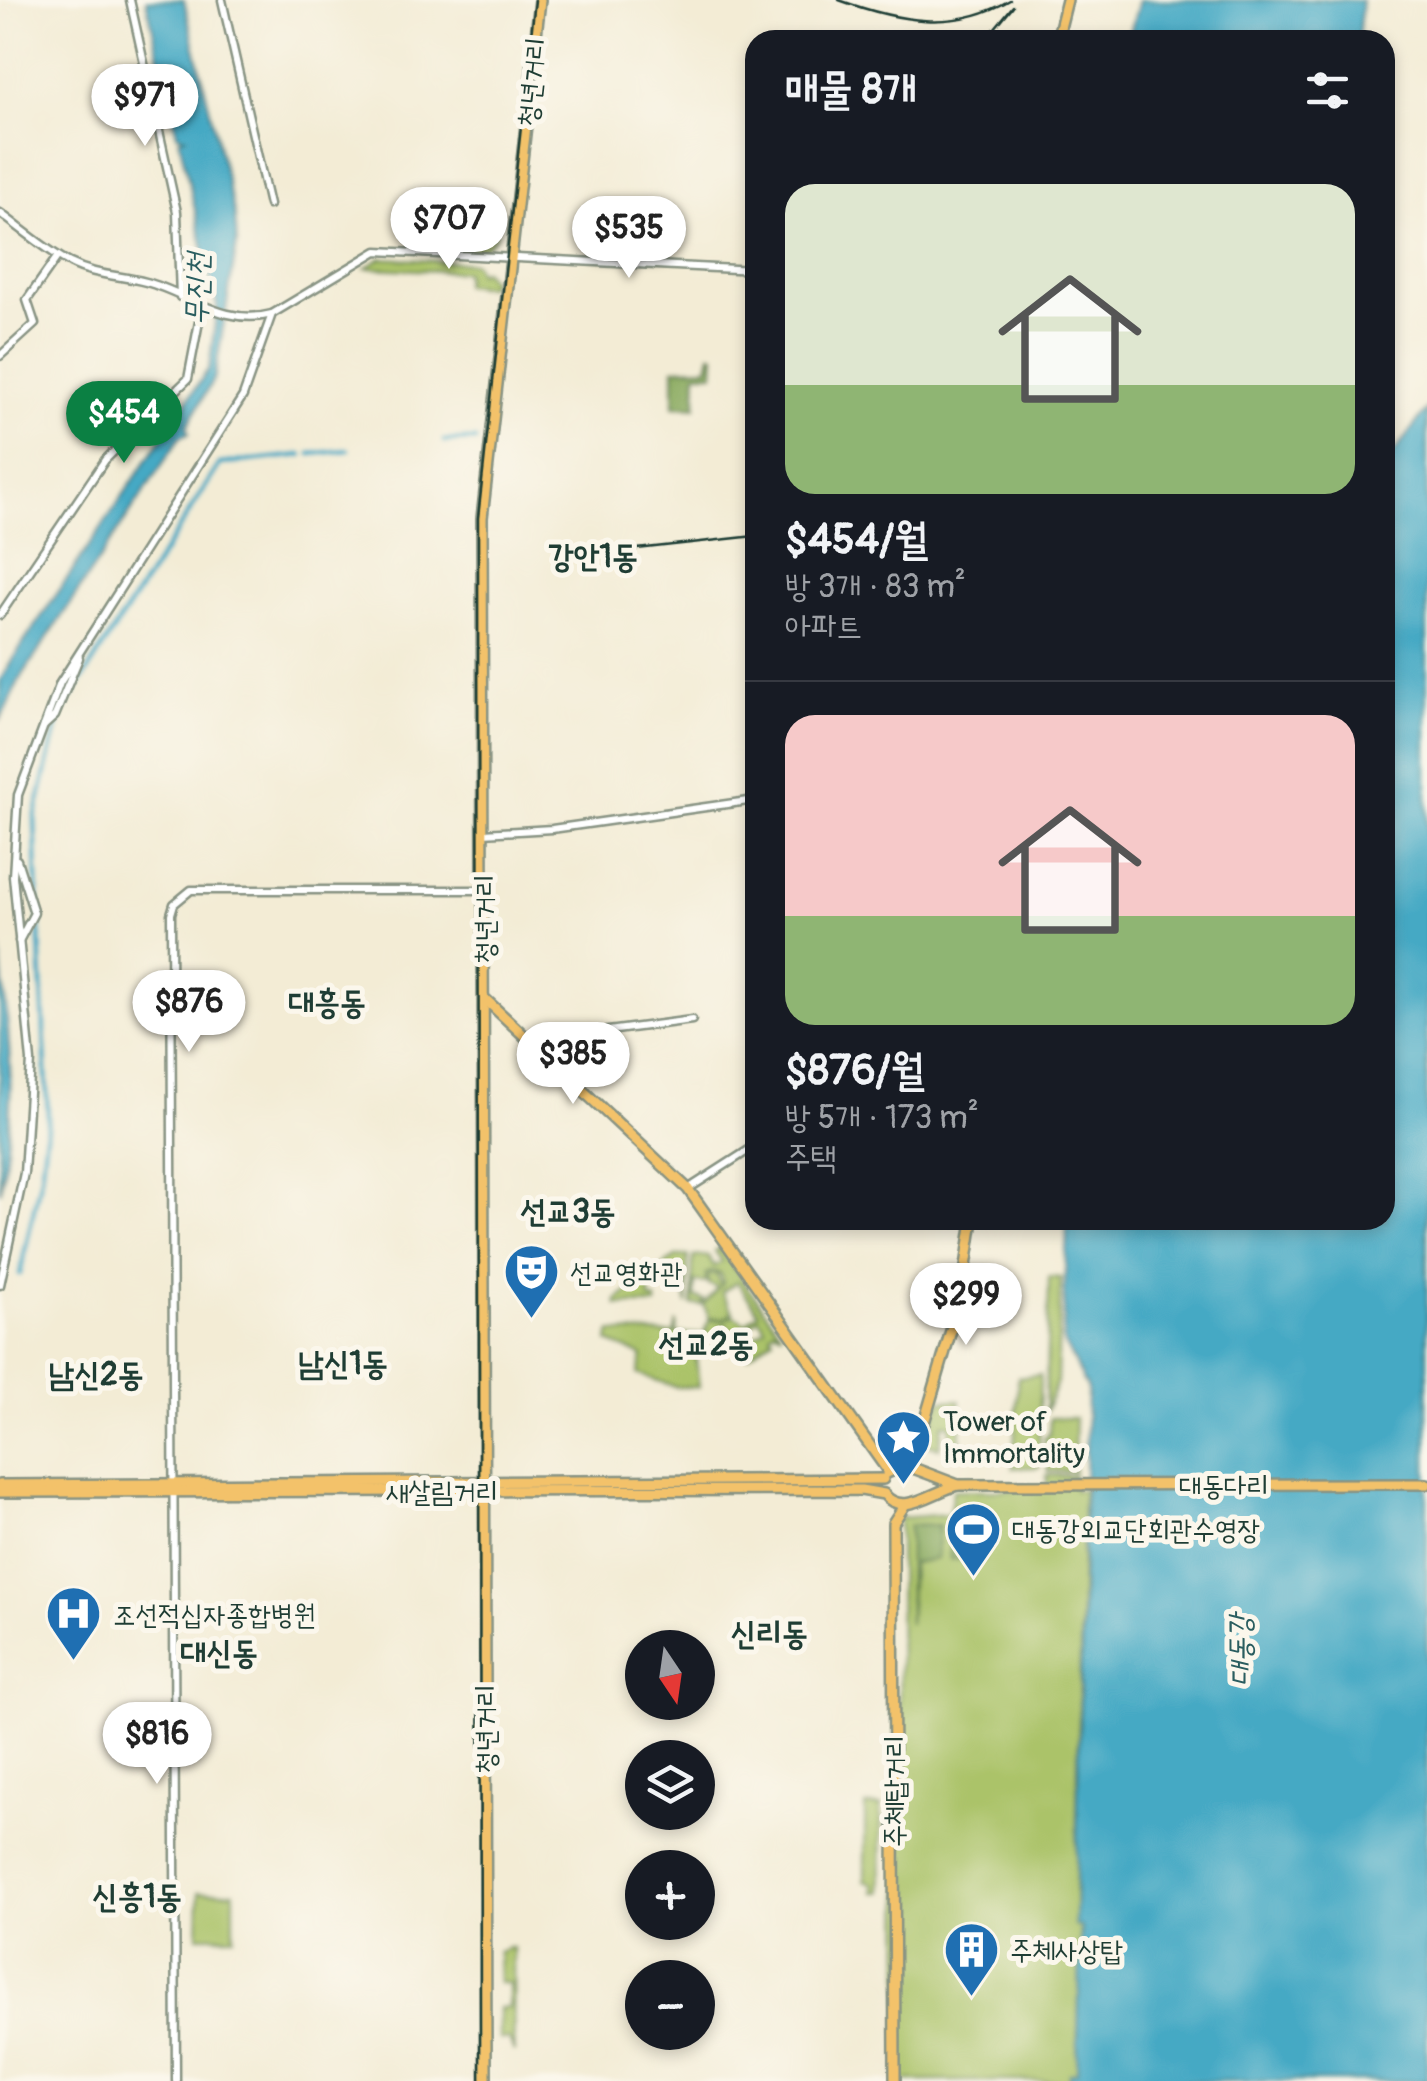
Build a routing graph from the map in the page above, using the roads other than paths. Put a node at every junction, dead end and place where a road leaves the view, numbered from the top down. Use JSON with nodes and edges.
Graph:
{"nodes":[{"id":1,"x":130,"y":0,"type":"edge"},
{"id":2,"x":222,"y":0,"type":"edge"},
{"id":3,"x":540,"y":0,"type":"edge"},
{"id":4,"x":1067,"y":0,"type":"edge"},
{"id":5,"x":1060,"y":30,"type":"edge"},
{"id":6,"x":269,"y":204,"type":"dead end"},
{"id":7,"x":0,"y":213,"type":"edge"},
{"id":8,"x":58,"y":256,"type":"junction"},
{"id":9,"x":511,"y":257,"type":"junction"},
{"id":10,"x":745,"y":269,"type":"edge"},
{"id":11,"x":180,"y":297,"type":"junction"},
{"id":12,"x":202,"y":306,"type":"junction"},
{"id":13,"x":272,"y":314,"type":"junction"},
{"id":14,"x":0,"y":356,"type":"edge"},
{"id":15,"x":0,"y":615,"type":"edge"},
{"id":16,"x":745,"y":801,"type":"edge"},
{"id":17,"x":484,"y":833,"type":"junction"},
{"id":18,"x":15,"y":854,"type":"junction"},
{"id":19,"x":484,"y":890,"type":"junction"},
{"id":20,"x":19,"y":941,"type":"junction"},
{"id":21,"x":484,"y":998,"type":"junction"},
{"id":22,"x":692,"y":1020,"type":"dead end"},
{"id":23,"x":532,"y":1042,"type":"junction"},
{"id":24,"x":745,"y":1152,"type":"edge"},
{"id":25,"x":688,"y":1189,"type":"junction"},
{"id":26,"x":971,"y":1230,"type":"edge"},
{"id":27,"x":0,"y":1285,"type":"edge"},
{"id":28,"x":915,"y":1470,"type":"junction"},
{"id":29,"x":886,"y":1475,"type":"junction"},
{"id":30,"x":1427,"y":1484,"type":"edge"},
{"id":31,"x":958,"y":1486,"type":"junction"},
{"id":32,"x":484,"y":1487,"type":"junction"},
{"id":33,"x":174,"y":1488,"type":"junction"},
{"id":34,"x":0,"y":1489,"type":"edge"},
{"id":35,"x":886,"y":1496,"type":"junction"},
{"id":36,"x":918,"y":1498,"type":"junction"},
{"id":37,"x":904,"y":1506,"type":"junction"},
{"id":38,"x":893,"y":1523,"type":"junction"},
{"id":39,"x":176,"y":2081,"type":"edge"},
{"id":40,"x":486,"y":2081,"type":"edge"},
{"id":41,"x":895,"y":2081,"type":"edge"}],
"edges":[{"from":1,"to":11,"type":"street"},
{"from":2,"to":6,"type":"street"},
{"from":3,"to":9,"type":"main road","name":"청년거리"},
{"from":4,"to":5,"type":"main road"},
{"from":7,"to":8,"type":"street"},
{"from":8,"to":11,"type":"street"},
{"from":8,"to":14,"type":"street"},
{"from":9,"to":10,"type":"street"},
{"from":9,"to":13,"type":"street"},
{"from":9,"to":17,"type":"main road","name":"청년거리"},
{"from":11,"to":12,"type":"street"},
{"from":12,"to":13,"type":"street"},
{"from":12,"to":15,"type":"street"},
{"from":13,"to":18,"type":"street"},
{"from":16,"to":17,"type":"street"},
{"from":17,"to":19,"type":"main road","name":"청년거리"},
{"from":18,"to":20,"type":"street"},
{"from":18,"to":20,"type":"street"},
{"from":19,"to":21,"type":"main road","name":"청년거리"},
{"from":19,"to":33,"type":"street"},
{"from":20,"to":27,"type":"street"},
{"from":21,"to":23,"type":"main road"},
{"from":21,"to":32,"type":"main road","name":"청년거리"},
{"from":22,"to":23,"type":"street"},
{"from":23,"to":25,"type":"main road"},
{"from":24,"to":25,"type":"street"},
{"from":25,"to":29,"type":"main road"},
{"from":26,"to":28,"type":"main road"},
{"from":28,"to":29,"type":"main road","name":"새살림거리"},
{"from":28,"to":31,"type":"main road"},
{"from":28,"to":36,"type":"main road"},
{"from":29,"to":32,"type":"main road","name":"새살림거리"},
{"from":29,"to":35,"type":"main road"},
{"from":30,"to":31,"type":"main road","name":"대동다리"},
{"from":31,"to":36,"type":"main road"},
{"from":32,"to":33,"type":"main road","name":"새살림거리"},
{"from":32,"to":35,"type":"main road","name":"새살림거리"},
{"from":32,"to":40,"type":"main road","name":"청년거리"},
{"from":33,"to":34,"type":"main road","name":"새살림거리"},
{"from":33,"to":39,"type":"street"},
{"from":35,"to":37,"type":"main road","name":"새살림거리"},
{"from":35,"to":38,"type":"main road","name":"주체탑거리"},
{"from":36,"to":37,"type":"main road"},
{"from":37,"to":38,"type":"main road"},
{"from":38,"to":41,"type":"main road","name":"주체탑거리"}]}
